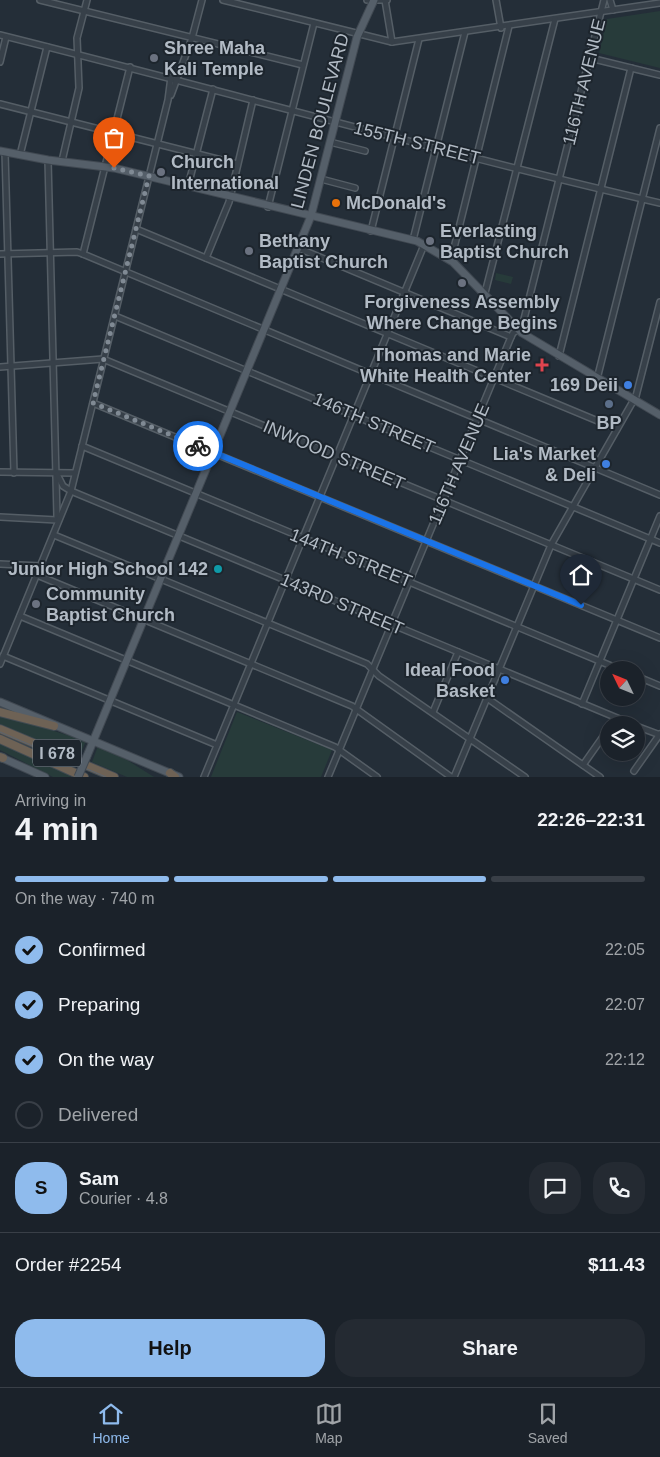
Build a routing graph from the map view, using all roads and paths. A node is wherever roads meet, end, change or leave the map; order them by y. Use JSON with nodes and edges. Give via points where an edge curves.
{"nodes":[{"id":1,"x":40,"y":0,"type":"edge"},
{"id":2,"x":87,"y":0,"type":"edge"},
{"id":3,"x":202,"y":0,"type":"edge"},
{"id":4,"x":223,"y":0,"type":"edge"},
{"id":5,"x":367,"y":0,"type":"edge"},
{"id":6,"x":374,"y":0,"type":"edge"},
{"id":7,"x":386,"y":0,"type":"edge"},
{"id":8,"x":496,"y":0,"type":"edge"},
{"id":9,"x":604,"y":0,"type":"edge"},
{"id":10,"x":610,"y":0,"type":"edge"},
{"id":11,"x":660,"y":3,"type":"edge"},
{"id":12,"x":613,"y":10,"type":"junction"},
{"id":13,"x":84,"y":11,"type":"junction"},
{"id":14,"x":601,"y":12,"type":"junction"},
{"id":15,"x":556,"y":19,"type":"junction"},
{"id":16,"x":314,"y":22,"type":"junction"},
{"id":17,"x":509,"y":26,"type":"junction"},
{"id":18,"x":500,"y":28,"type":"junction"},
{"id":19,"x":465,"y":32,"type":"junction"},
{"id":20,"x":358,"y":33,"type":"junction"},
{"id":21,"x":0,"y":35,"type":"edge"},
{"id":22,"x":6,"y":37,"type":"junction"},
{"id":23,"x":192,"y":38,"type":"junction"},
{"id":24,"x":419,"y":39,"type":"junction"},
{"id":25,"x":392,"y":42,"type":"junction"},
{"id":26,"x":47,"y":47,"type":"junction"},
{"id":27,"x":78,"y":54,"type":"junction"},
{"id":28,"x":590,"y":58,"type":"junction"},
{"id":29,"x":0,"y":62,"type":"edge"},
{"id":30,"x":303,"y":65,"type":"junction"},
{"id":31,"x":130,"y":67,"type":"junction"},
{"id":32,"x":631,"y":68,"type":"junction"},
{"id":33,"x":660,"y":75,"type":"edge"},
{"id":34,"x":171,"y":77,"type":"junction"},
{"id":35,"x":178,"y":79,"type":"junction"},
{"id":36,"x":213,"y":88,"type":"junction"},
{"id":37,"x":168,"y":100,"type":"junction"},
{"id":38,"x":254,"y":100,"type":"junction"},
{"id":39,"x":0,"y":104,"type":"edge"},
{"id":40,"x":31,"y":112,"type":"junction"},
{"id":41,"x":292,"y":112,"type":"junction"},
{"id":42,"x":71,"y":122,"type":"junction"},
{"id":43,"x":335,"y":123,"type":"junction"},
{"id":44,"x":660,"y":128,"type":"edge"},
{"id":45,"x":114,"y":133,"type":"junction"},
{"id":46,"x":394,"y":138,"type":"junction"},
{"id":47,"x":330,"y":142,"type":"junction"},
{"id":48,"x":158,"y":144,"type":"junction"},
{"id":49,"x":436,"y":148,"type":"junction"},
{"id":50,"x":2,"y":151,"type":"edge"},
{"id":51,"x":365,"y":151,"type":"dead end"},
{"id":52,"x":196,"y":153,"type":"junction"},
{"id":53,"x":20,"y":155,"type":"junction"},
{"id":54,"x":477,"y":158,"type":"junction"},
{"id":55,"x":48,"y":160,"type":"junction"},
{"id":56,"x":62,"y":161,"type":"junction"},
{"id":57,"x":237,"y":164,"type":"junction"},
{"id":58,"x":105,"y":166,"type":"junction"},
{"id":59,"x":518,"y":169,"type":"junction"},
{"id":60,"x":149,"y":176,"type":"junction"},
{"id":61,"x":321,"y":179,"type":"junction"},
{"id":62,"x":560,"y":179,"type":"junction"},
{"id":63,"x":188,"y":186,"type":"junction"},
{"id":64,"x":355,"y":188,"type":"dead end"},
{"id":65,"x":601,"y":189,"type":"junction"},
{"id":66,"x":230,"y":197,"type":"junction"},
{"id":67,"x":642,"y":199,"type":"junction"},
{"id":68,"x":660,"y":204,"type":"edge"},
{"id":69,"x":268,"y":207,"type":"junction"},
{"id":70,"x":311,"y":216,"type":"junction"},
{"id":71,"x":136,"y":229,"type":"junction"},
{"id":72,"x":371,"y":230,"type":"junction"},
{"id":73,"x":413,"y":240,"type":"junction"},
{"id":74,"x":424,"y":245,"type":"junction"},
{"id":75,"x":298,"y":248,"type":"junction"},
{"id":76,"x":0,"y":254,"type":"edge"},
{"id":77,"x":7,"y":254,"type":"junction"},
{"id":78,"x":52,"y":254,"type":"junction"},
{"id":79,"x":83,"y":254,"type":"junction"},
{"id":80,"x":206,"y":258,"type":"junction"},
{"id":81,"x":451,"y":260,"type":"junction"},
{"id":82,"x":126,"y":273,"type":"junction"},
{"id":83,"x":281,"y":289,"type":"junction"},
{"id":84,"x":405,"y":293,"type":"junction"},
{"id":85,"x":486,"y":293,"type":"junction"},
{"id":86,"x":660,"y":302,"type":"edge"},
{"id":87,"x":115,"y":316,"type":"junction"},
{"id":88,"x":264,"y":330,"type":"junction"},
{"id":89,"x":518,"y":330,"type":"junction"},
{"id":90,"x":388,"y":334,"type":"junction"},
{"id":91,"x":512,"y":337,"type":"junction"},
{"id":92,"x":559,"y":356,"type":"junction"},
{"id":93,"x":103,"y":358,"type":"junction"},
{"id":94,"x":55,"y":362,"type":"junction"},
{"id":95,"x":11,"y":366,"type":"junction"},
{"id":96,"x":0,"y":367,"type":"edge"},
{"id":97,"x":247,"y":371,"type":"junction"},
{"id":98,"x":371,"y":374,"type":"junction"},
{"id":99,"x":495,"y":378,"type":"junction"},
{"id":100,"x":597,"y":379,"type":"junction"},
{"id":101,"x":634,"y":400,"type":"junction"},
{"id":102,"x":93,"y":403,"type":"junction"},
{"id":103,"x":230,"y":412,"type":"junction"},
{"id":104,"x":354,"y":415,"type":"junction"},
{"id":105,"x":660,"y":415,"type":"edge"},
{"id":106,"x":478,"y":419,"type":"junction"},
{"id":107,"x":617,"y":429,"type":"junction"},
{"id":108,"x":82,"y":446,"type":"junction"},
{"id":109,"x":213,"y":453,"type":"junction"},
{"id":110,"x":337,"y":456,"type":"junction"},
{"id":111,"x":461,"y":460,"type":"junction"},
{"id":112,"x":595,"y":468,"type":"junction"},
{"id":113,"x":0,"y":472,"type":"edge"},
{"id":114,"x":14,"y":473,"type":"junction"},
{"id":115,"x":75,"y":473,"type":"junction"},
{"id":116,"x":57,"y":474,"type":"junction"},
{"id":117,"x":71,"y":491,"type":"junction"},
{"id":118,"x":196,"y":494,"type":"junction"},
{"id":119,"x":660,"y":495,"type":"edge"},
{"id":120,"x":320,"y":497,"type":"junction"},
{"id":121,"x":444,"y":501,"type":"junction"},
{"id":122,"x":573,"y":506,"type":"junction"},
{"id":123,"x":660,"y":516,"type":"edge"},
{"id":124,"x":0,"y":517,"type":"edge"},
{"id":125,"x":57,"y":520,"type":"junction"},
{"id":126,"x":54,"y":534,"type":"junction"},
{"id":127,"x":179,"y":536,"type":"junction"},
{"id":128,"x":303,"y":538,"type":"junction"},
{"id":129,"x":651,"y":539,"type":"junction"},
{"id":130,"x":427,"y":541,"type":"junction"},
{"id":131,"x":660,"y":543,"type":"edge"},
{"id":132,"x":551,"y":545,"type":"junction"},
{"id":133,"x":0,"y":564,"type":"edge"},
{"id":134,"x":41,"y":566,"type":"junction"},
{"id":135,"x":37,"y":574,"type":"junction"},
{"id":136,"x":161,"y":578,"type":"junction"},
{"id":137,"x":286,"y":580,"type":"junction"},
{"id":138,"x":634,"y":580,"type":"junction"},
{"id":139,"x":410,"y":582,"type":"junction"},
{"id":140,"x":534,"y":586,"type":"junction"},
{"id":141,"x":660,"y":590,"type":"edge"},
{"id":142,"x":20,"y":616,"type":"junction"},
{"id":143,"x":144,"y":619,"type":"junction"},
{"id":144,"x":617,"y":620,"type":"junction"},
{"id":145,"x":268,"y":623,"type":"junction"},
{"id":146,"x":392,"y":625,"type":"junction"},
{"id":147,"x":516,"y":627,"type":"junction"},
{"id":148,"x":660,"y":638,"type":"edge"},
{"id":149,"x":458,"y":652,"type":"junction"},
{"id":150,"x":127,"y":660,"type":"junction"},
{"id":151,"x":1,"y":661,"type":"edge"},
{"id":152,"x":600,"y":661,"type":"junction"},
{"id":153,"x":251,"y":664,"type":"junction"},
{"id":154,"x":374,"y":670,"type":"junction"},
{"id":155,"x":499,"y":670,"type":"junction"},
{"id":156,"x":645,"y":680,"type":"edge"},
{"id":157,"x":660,"y":686,"type":"edge"},
{"id":158,"x":487,"y":698,"type":"junction"},
{"id":159,"x":110,"y":701,"type":"junction"},
{"id":160,"x":0,"y":702,"type":"edge"},
{"id":161,"x":234,"y":704,"type":"junction"},
{"id":162,"x":582,"y":704,"type":"junction"},
{"id":163,"x":356,"y":710,"type":"junction"},
{"id":164,"x":0,"y":712,"type":"edge"},
{"id":165,"x":433,"y":712,"type":"junction"},
{"id":166,"x":611,"y":716,"type":"edge"},
{"id":167,"x":54,"y":726,"type":"junction"},
{"id":168,"x":0,"y":729,"type":"edge"},
{"id":169,"x":645,"y":730,"type":"edge"},
{"id":170,"x":660,"y":735,"type":"edge"},
{"id":171,"x":470,"y":738,"type":"junction"},
{"id":172,"x":0,"y":739,"type":"edge"},
{"id":173,"x":600,"y":740,"type":"edge"},
{"id":174,"x":94,"y":741,"type":"junction"},
{"id":175,"x":217,"y":745,"type":"junction"},
{"id":176,"x":339,"y":750,"type":"junction"},
{"id":177,"x":1,"y":757,"type":"edge"},
{"id":178,"x":583,"y":765,"type":"junction"},
{"id":179,"x":634,"y":771,"type":"dead end"},
{"id":180,"x":172,"y":775,"type":"edge"},
{"id":181,"x":46,"y":777,"type":"edge"},
{"id":182,"x":78,"y":777,"type":"edge"},
{"id":183,"x":84,"y":777,"type":"edge"},
{"id":184,"x":114,"y":777,"type":"edge"},
{"id":185,"x":179,"y":777,"type":"edge"},
{"id":186,"x":204,"y":777,"type":"edge"},
{"id":187,"x":328,"y":777,"type":"edge"},
{"id":188,"x":377,"y":777,"type":"edge"},
{"id":189,"x":453,"y":777,"type":"edge"},
{"id":190,"x":526,"y":777,"type":"edge"},
{"id":191,"x":600,"y":777,"type":"edge"}],
"edges":[{"from":1,"to":13,"type":"street"},
{"from":2,"to":13,"type":"street"},
{"from":3,"to":23,"type":"street"},
{"from":4,"to":16,"type":"street"},
{"from":5,"to":6,"type":"street"},
{"from":6,"to":7,"type":"street"},
{"from":6,"to":20,"type":"main road","name":"LINDEN BOULEVARD"},
{"from":7,"to":25,"type":"street"},
{"from":8,"to":18,"type":"street"},
{"from":9,"to":14,"type":"street","name":"116TH AVENUE"},
{"from":10,"to":12,"type":"street","name":"116TH AVENUE"},
{"from":11,"to":12,"type":"street"},
{"from":12,"to":14,"type":"street"},
{"from":13,"to":23,"type":"street"},
{"from":13,"to":27,"type":"street","via":[[77,38]]},
{"from":14,"to":15,"type":"street"},
{"from":14,"to":28,"type":"street","name":"116TH AVENUE"},
{"from":15,"to":17,"type":"street"},
{"from":15,"to":59,"type":"street"},
{"from":16,"to":20,"type":"street"},
{"from":16,"to":30,"type":"street"},
{"from":17,"to":18,"type":"street"},
{"from":17,"to":54,"type":"street"},
{"from":18,"to":19,"type":"street"},
{"from":19,"to":24,"type":"street"},
{"from":19,"to":49,"type":"street"},
{"from":20,"to":25,"type":"street"},
{"from":20,"to":43,"type":"main road","name":"LINDEN BOULEVARD"},
{"from":21,"to":22,"type":"street","name":"155TH STREET"},
{"from":22,"to":26,"type":"street","name":"155TH STREET"},
{"from":22,"to":29,"type":"street"},
{"from":23,"to":30,"type":"street"},
{"from":23,"to":35,"type":"street"},
{"from":24,"to":25,"type":"street"},
{"from":24,"to":46,"type":"street"},
{"from":26,"to":27,"type":"street","name":"155TH STREET"},
{"from":26,"to":40,"type":"street"},
{"from":27,"to":31,"type":"street","name":"155TH STREET"},
{"from":27,"to":42,"type":"street","via":[[80,78]]},
{"from":28,"to":32,"type":"street"},
{"from":28,"to":62,"type":"street","name":"116TH AVENUE"},
{"from":30,"to":41,"type":"street"},
{"from":31,"to":34,"type":"street","name":"155TH STREET"},
{"from":31,"to":45,"type":"street"},
{"from":32,"to":33,"type":"street"},
{"from":32,"to":65,"type":"street"},
{"from":34,"to":35,"type":"street","name":"155TH STREET"},
{"from":34,"to":37,"type":"street"},
{"from":35,"to":36,"type":"street","name":"155TH STREET"},
{"from":35,"to":37,"type":"street"},
{"from":36,"to":38,"type":"street","name":"155TH STREET"},
{"from":36,"to":52,"type":"street"},
{"from":37,"to":48,"type":"street"},
{"from":38,"to":41,"type":"street","name":"155TH STREET"},
{"from":38,"to":57,"type":"street"},
{"from":39,"to":40,"type":"street"},
{"from":40,"to":42,"type":"street"},
{"from":40,"to":53,"type":"street"},
{"from":41,"to":43,"type":"street","name":"155TH STREET"},
{"from":41,"to":69,"type":"street"},
{"from":42,"to":45,"type":"street"},
{"from":42,"to":56,"type":"street"},
{"from":43,"to":46,"type":"street","name":"155TH STREET"},
{"from":43,"to":47,"type":"main road","name":"LINDEN BOULEVARD"},
{"from":44,"to":67,"type":"street"},
{"from":45,"to":48,"type":"street"},
{"from":45,"to":58,"type":"street"},
{"from":46,"to":49,"type":"street","name":"155TH STREET"},
{"from":46,"to":72,"type":"street"},
{"from":47,"to":51,"type":"street"},
{"from":47,"to":61,"type":"main road","name":"LINDEN BOULEVARD"},
{"from":48,"to":52,"type":"street"},
{"from":48,"to":60,"type":"street"},
{"from":49,"to":54,"type":"street","name":"155TH STREET"},
{"from":49,"to":73,"type":"street"},
{"from":50,"to":53,"type":"main road"},
{"from":50,"to":77,"type":"street"},
{"from":52,"to":57,"type":"street"},
{"from":52,"to":63,"type":"street"},
{"from":53,"to":55,"type":"main road"},
{"from":54,"to":59,"type":"street","name":"155TH STREET"},
{"from":54,"to":81,"type":"street"},
{"from":55,"to":56,"type":"main road"},
{"from":55,"to":78,"type":"street"},
{"from":56,"to":58,"type":"main road"},
{"from":57,"to":66,"type":"street"},
{"from":58,"to":60,"type":"main road"},
{"from":58,"to":79,"type":"street"},
{"from":59,"to":62,"type":"street","name":"155TH STREET"},
{"from":59,"to":85,"type":"street"},
{"from":60,"to":63,"type":"main road"},
{"from":60,"to":71,"type":"street"},
{"from":61,"to":64,"type":"street"},
{"from":61,"to":70,"type":"main road","name":"LINDEN BOULEVARD"},
{"from":62,"to":65,"type":"street","name":"155TH STREET"},
{"from":62,"to":89,"type":"street","name":"116TH AVENUE","via":[[522,327]]},
{"from":63,"to":66,"type":"main road"},
{"from":65,"to":67,"type":"street","name":"155TH STREET"},
{"from":65,"to":92,"type":"street"},
{"from":66,"to":69,"type":"main road"},
{"from":66,"to":80,"type":"street"},
{"from":67,"to":68,"type":"street","name":"155TH STREET"},
{"from":67,"to":100,"type":"street"},
{"from":69,"to":70,"type":"main road"},
{"from":70,"to":72,"type":"main road"},
{"from":70,"to":75,"type":"main road","name":"LINDEN BOULEVARD"},
{"from":71,"to":80,"type":"street"},
{"from":71,"to":82,"type":"street"},
{"from":72,"to":73,"type":"main road"},
{"from":73,"to":74,"type":"main road"},
{"from":74,"to":81,"type":"main road"},
{"from":74,"to":84,"type":"street"},
{"from":75,"to":83,"type":"main road","name":"LINDEN BOULEVARD"},
{"from":75,"to":84,"type":"street"},
{"from":76,"to":77,"type":"street"},
{"from":77,"to":78,"type":"street"},
{"from":77,"to":95,"type":"street"},
{"from":78,"to":79,"type":"street"},
{"from":78,"to":94,"type":"street"},
{"from":79,"to":82,"type":"street"},
{"from":80,"to":83,"type":"street"},
{"from":81,"to":85,"type":"main road"},
{"from":82,"to":87,"type":"street"},
{"from":82,"to":88,"type":"street"},
{"from":83,"to":88,"type":"main road","name":"LINDEN BOULEVARD"},
{"from":83,"to":90,"type":"street"},
{"from":84,"to":90,"type":"street"},
{"from":84,"to":91,"type":"street"},
{"from":85,"to":89,"type":"main road"},
{"from":86,"to":101,"type":"street"},
{"from":87,"to":93,"type":"street"},
{"from":87,"to":97,"type":"street","name":"146TH STREET"},
{"from":88,"to":97,"type":"main road","name":"LINDEN BOULEVARD"},
{"from":88,"to":98,"type":"street"},
{"from":89,"to":91,"type":"street","name":"116TH AVENUE"},
{"from":89,"to":92,"type":"main road"},
{"from":90,"to":98,"type":"street"},
{"from":90,"to":99,"type":"street"},
{"from":91,"to":99,"type":"street","name":"116TH AVENUE"},
{"from":92,"to":100,"type":"main road"},
{"from":93,"to":94,"type":"street","name":"INWOOD STREET"},
{"from":93,"to":102,"type":"street"},
{"from":93,"to":103,"type":"street","name":"INWOOD STREET"},
{"from":94,"to":95,"type":"street","name":"INWOOD STREET"},
{"from":94,"to":116,"type":"street"},
{"from":95,"to":96,"type":"street","name":"INWOOD STREET"},
{"from":95,"to":114,"type":"street"},
{"from":97,"to":103,"type":"main road","name":"LINDEN BOULEVARD"},
{"from":97,"to":104,"type":"street","name":"146TH STREET"},
{"from":98,"to":104,"type":"street"},
{"from":98,"to":106,"type":"street"},
{"from":99,"to":106,"type":"street","name":"116TH AVENUE"},
{"from":99,"to":107,"type":"street"},
{"from":100,"to":101,"type":"main road"},
{"from":101,"to":105,"type":"main road"},
{"from":101,"to":107,"type":"street"},
{"from":102,"to":108,"type":"street"},
{"from":102,"to":109,"type":"street"},
{"from":103,"to":109,"type":"main road","name":"LINDEN BOULEVARD"},
{"from":103,"to":110,"type":"street","name":"INWOOD STREET"},
{"from":104,"to":110,"type":"street"},
{"from":104,"to":111,"type":"street","name":"146TH STREET"},
{"from":106,"to":111,"type":"street","name":"116TH AVENUE"},
{"from":106,"to":112,"type":"street"},
{"from":107,"to":112,"type":"street"},
{"from":108,"to":115,"type":"street"},
{"from":108,"to":118,"type":"street","name":"144TH STREET"},
{"from":109,"to":118,"type":"main road","name":"LINDEN BOULEVARD"},
{"from":109,"to":120,"type":"street"},
{"from":110,"to":120,"type":"street"},
{"from":110,"to":121,"type":"street","name":"INWOOD STREET"},
{"from":111,"to":121,"type":"street","name":"116TH AVENUE"},
{"from":111,"to":122,"type":"street","name":"146TH STREET"},
{"from":112,"to":119,"type":"street"},
{"from":112,"to":122,"type":"street"},
{"from":113,"to":114,"type":"street"},
{"from":114,"to":116,"type":"street"},
{"from":115,"to":116,"type":"street"},
{"from":115,"to":117,"type":"street"},
{"from":116,"to":117,"type":"street","name":"143RD STREET","via":[[63,486]]},
{"from":116,"to":125,"type":"street"},
{"from":117,"to":125,"type":"street"},
{"from":117,"to":127,"type":"street","name":"143RD STREET"},
{"from":118,"to":127,"type":"main road","name":"LINDEN BOULEVARD"},
{"from":118,"to":128,"type":"street","name":"144TH STREET"},
{"from":120,"to":128,"type":"street"},
{"from":120,"to":130,"type":"street"},
{"from":121,"to":130,"type":"street","name":"116TH AVENUE"},
{"from":121,"to":132,"type":"street","name":"INWOOD STREET"},
{"from":122,"to":129,"type":"street","name":"146TH STREET"},
{"from":122,"to":132,"type":"street"},
{"from":123,"to":129,"type":"street"},
{"from":124,"to":125,"type":"street"},
{"from":125,"to":126,"type":"street"},
{"from":126,"to":134,"type":"street"},
{"from":126,"to":136,"type":"street"},
{"from":127,"to":136,"type":"main road","name":"LINDEN BOULEVARD"},
{"from":127,"to":137,"type":"street","name":"143RD STREET"},
{"from":128,"to":137,"type":"street"},
{"from":128,"to":139,"type":"street","name":"144TH STREET"},
{"from":129,"to":131,"type":"street","name":"146TH STREET"},
{"from":129,"to":138,"type":"street"},
{"from":130,"to":139,"type":"street","name":"116TH AVENUE"},
{"from":130,"to":140,"type":"street"},
{"from":132,"to":138,"type":"street","name":"INWOOD STREET"},
{"from":132,"to":140,"type":"street"},
{"from":133,"to":134,"type":"street"},
{"from":134,"to":135,"type":"street"},
{"from":135,"to":142,"type":"street"},
{"from":135,"to":143,"type":"street"},
{"from":136,"to":143,"type":"main road","name":"LINDEN BOULEVARD"},
{"from":136,"to":145,"type":"street"},
{"from":137,"to":145,"type":"street"},
{"from":137,"to":146,"type":"street","name":"143RD STREET"},
{"from":138,"to":141,"type":"street","name":"INWOOD STREET"},
{"from":138,"to":144,"type":"street"},
{"from":139,"to":146,"type":"street","name":"116TH AVENUE"},
{"from":139,"to":147,"type":"street","name":"144TH STREET"},
{"from":140,"to":144,"type":"street"},
{"from":140,"to":147,"type":"street"},
{"from":142,"to":150,"type":"street"},
{"from":142,"to":151,"type":"street"},
{"from":143,"to":150,"type":"main road","name":"LINDEN BOULEVARD"},
{"from":143,"to":153,"type":"street"},
{"from":144,"to":148,"type":"street"},
{"from":144,"to":152,"type":"street"},
{"from":145,"to":153,"type":"street"},
{"from":145,"to":154,"type":"street","via":[[368,664]]},
{"from":146,"to":149,"type":"street","name":"143RD STREET"},
{"from":146,"to":154,"type":"street","name":"116TH AVENUE"},
{"from":147,"to":152,"type":"street","name":"144TH STREET"},
{"from":147,"to":155,"type":"street"},
{"from":149,"to":155,"type":"street","name":"143RD STREET"},
{"from":149,"to":165,"type":"street"},
{"from":150,"to":159,"type":"main road","name":"LINDEN BOULEVARD"},
{"from":150,"to":161,"type":"street"},
{"from":151,"to":159,"type":"street"},
{"from":152,"to":162,"type":"street"},
{"from":153,"to":161,"type":"street"},
{"from":153,"to":163,"type":"street"},
{"from":154,"to":163,"type":"street","name":"116TH AVENUE"},
{"from":154,"to":165,"type":"street"},
{"from":155,"to":158,"type":"street"},
{"from":155,"to":162,"type":"street","name":"143RD STREET"},
{"from":156,"to":157,"type":"street"},
{"from":158,"to":171,"type":"street"},
{"from":158,"to":178,"type":"street"},
{"from":159,"to":174,"type":"main road","name":"LINDEN BOULEVARD"},
{"from":159,"to":175,"type":"street"},
{"from":160,"to":167,"type":"main road"},
{"from":161,"to":175,"type":"street"},
{"from":161,"to":176,"type":"street"},
{"from":162,"to":166,"type":"street","name":"143RD STREET"},
{"from":163,"to":176,"type":"street","name":"116TH AVENUE"},
{"from":163,"to":189,"type":"street"},
{"from":164,"to":167,"type":"highway"},
{"from":165,"to":171,"type":"street"},
{"from":167,"to":174,"type":"main road"},
{"from":168,"to":184,"type":"highway","number":"I 678"},
{"from":169,"to":170,"type":"street","name":"143RD STREET"},
{"from":170,"to":179,"type":"street"},
{"from":171,"to":189,"type":"street"},
{"from":171,"to":190,"type":"street"},
{"from":172,"to":183,"type":"highway","number":"I 678"},
{"from":173,"to":178,"type":"street"},
{"from":174,"to":180,"type":"main road"},
{"from":174,"to":182,"type":"main road","name":"LINDEN BOULEVARD","bridge":true},
{"from":175,"to":186,"type":"street"},
{"from":176,"to":187,"type":"street","name":"116TH AVENUE"},
{"from":176,"to":188,"type":"street"},
{"from":177,"to":181,"type":"main road"},
{"from":178,"to":191,"type":"street"},
{"from":180,"to":185,"type":"main road"}]}
